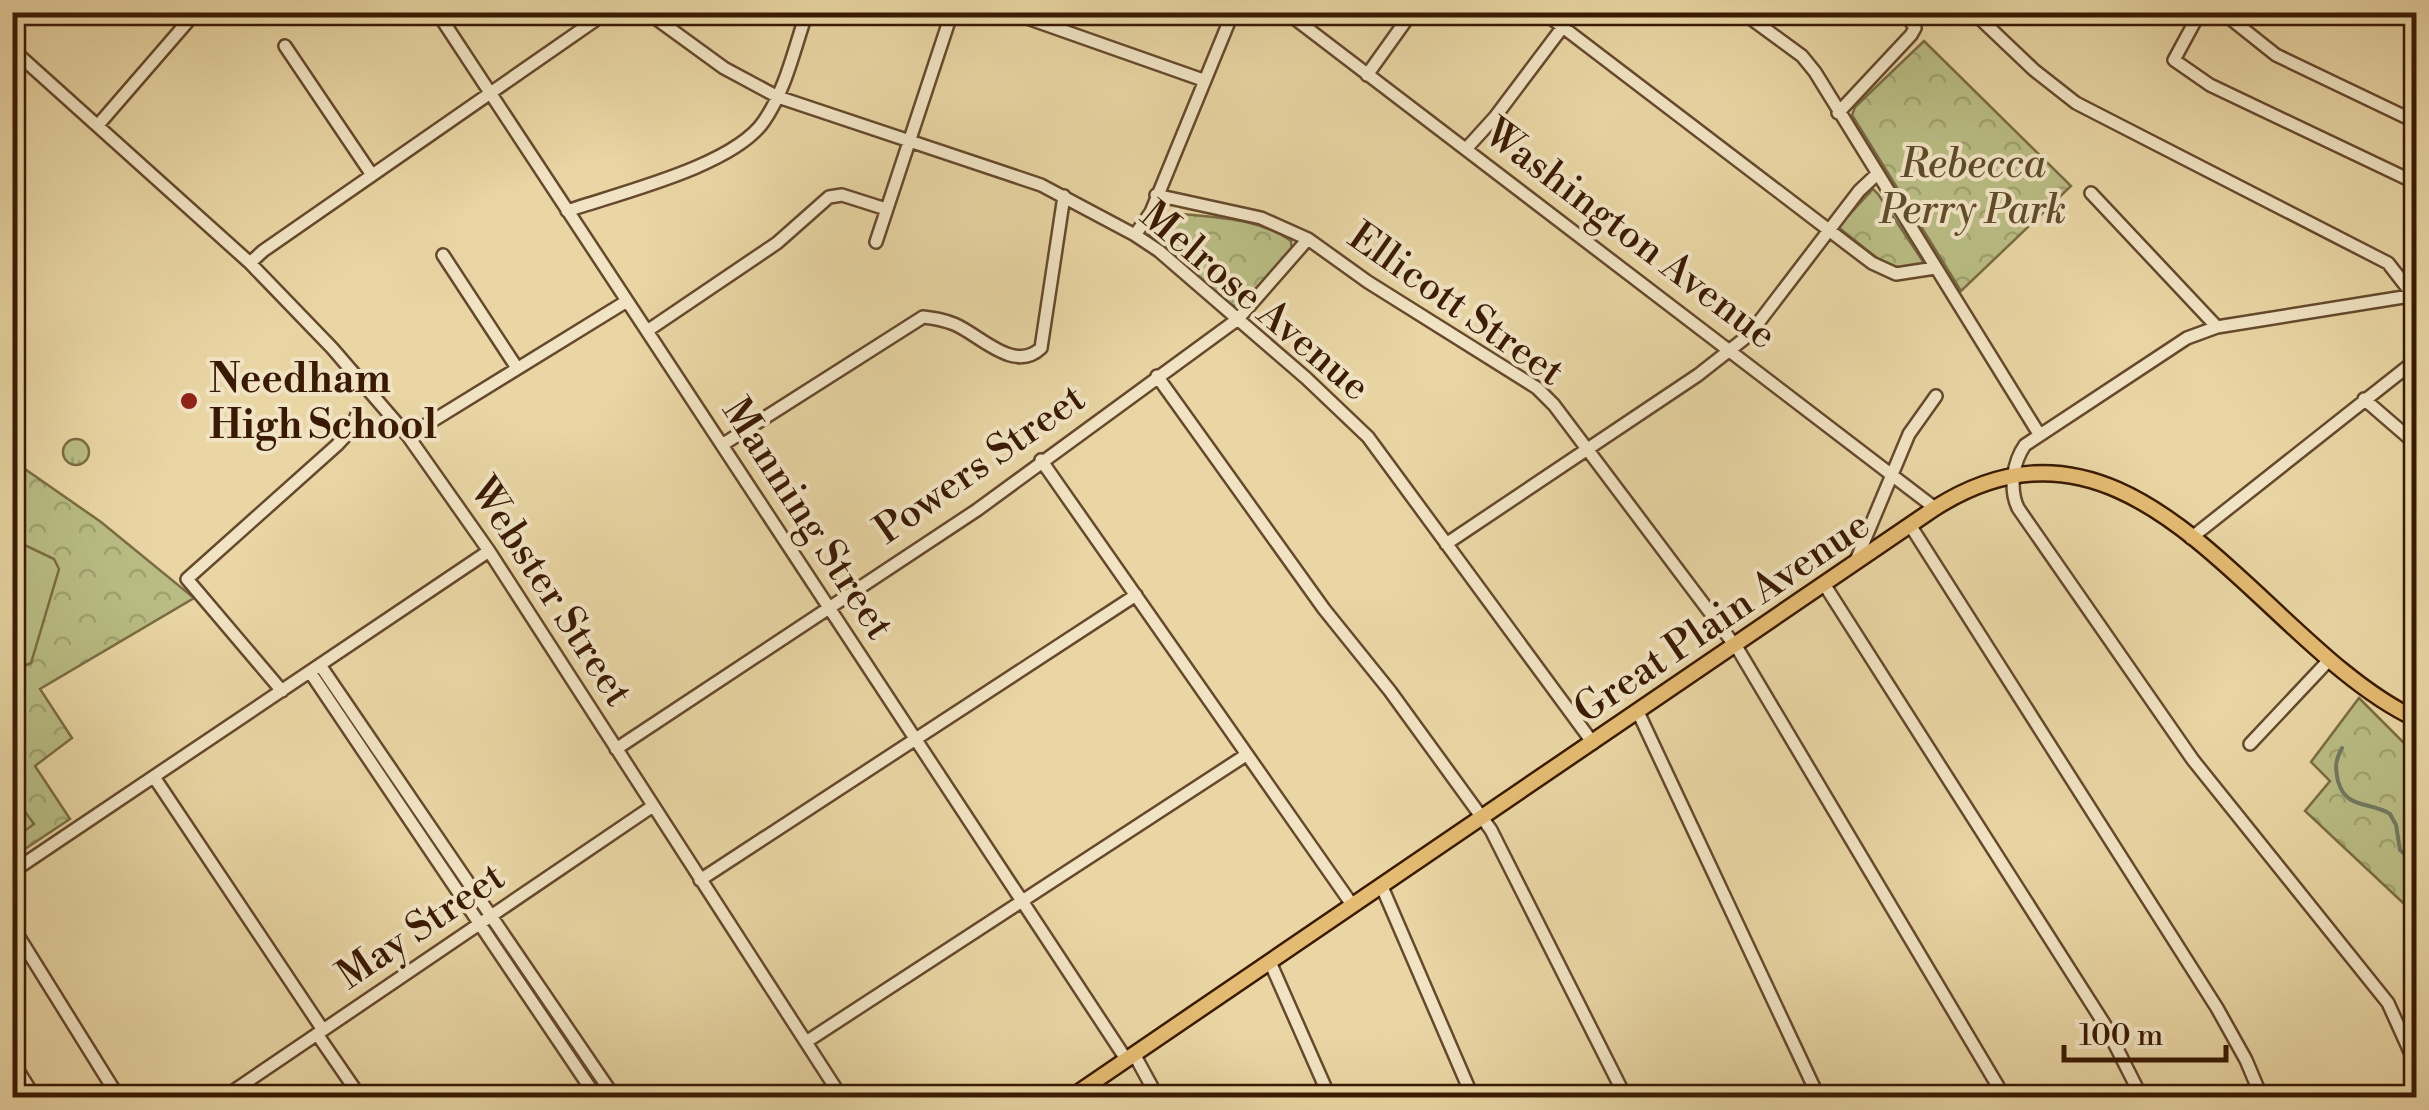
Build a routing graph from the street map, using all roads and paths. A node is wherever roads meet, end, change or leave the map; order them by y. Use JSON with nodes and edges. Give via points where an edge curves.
{"nodes":[{"id":1,"x":196,"y":12,"type":"edge"},
{"id":2,"x":437,"y":12,"type":"edge"},
{"id":3,"x":606,"y":12,"type":"edge"},
{"id":4,"x":648,"y":12,"type":"edge"},
{"id":5,"x":808,"y":12,"type":"edge"},
{"id":6,"x":952,"y":12,"type":"edge"},
{"id":7,"x":1010,"y":12,"type":"edge"},
{"id":8,"x":1233,"y":12,"type":"edge"},
{"id":9,"x":1286,"y":12,"type":"edge"},
{"id":10,"x":1412,"y":12,"type":"edge"},
{"id":11,"x":1543,"y":12,"type":"edge"},
{"id":12,"x":1574,"y":12,"type":"edge"},
{"id":13,"x":1742,"y":12,"type":"edge"},
{"id":14,"x":1974,"y":12,"type":"edge"},
{"id":15,"x":2200,"y":12,"type":"edge"},
{"id":16,"x":2222,"y":12,"type":"edge"},
{"id":17,"x":1909,"y":18,"type":"edge"},
{"id":18,"x":1562,"y":28,"type":"junction"},
{"id":19,"x":285,"y":46,"type":"dead end"},
{"id":20,"x":12,"y":49,"type":"edge"},
{"id":21,"x":1367,"y":76,"type":"junction"},
{"id":22,"x":1203,"y":80,"type":"junction"},
{"id":23,"x":491,"y":94,"type":"junction"},
{"id":24,"x":778,"y":97,"type":"junction"},
{"id":25,"x":1838,"y":112,"type":"junction"},
{"id":26,"x":2416,"y":122,"type":"edge"},
{"id":27,"x":98,"y":124,"type":"junction"},
{"id":28,"x":908,"y":140,"type":"junction"},
{"id":29,"x":1466,"y":149,"type":"junction"},
{"id":30,"x":1877,"y":174,"type":"junction"},
{"id":31,"x":372,"y":175,"type":"junction"},
{"id":32,"x":2416,"y":183,"type":"edge"},
{"id":33,"x":2091,"y":193,"type":"dead end"},
{"id":34,"x":1156,"y":195,"type":"junction"},
{"id":35,"x":1064,"y":196,"type":"junction"},
{"id":36,"x":886,"y":209,"type":"junction"},
{"id":37,"x":567,"y":210,"type":"junction"},
{"id":38,"x":1829,"y":229,"type":"junction"},
{"id":39,"x":1135,"y":234,"type":"junction"},
{"id":40,"x":1308,"y":239,"type":"junction"},
{"id":41,"x":876,"y":242,"type":"dead end"},
{"id":42,"x":443,"y":254,"type":"dead end"},
{"id":43,"x":250,"y":263,"type":"junction"},
{"id":44,"x":1935,"y":268,"type":"junction"},
{"id":45,"x":2416,"y":296,"type":"edge"},
{"id":46,"x":627,"y":301,"type":"junction"},
{"id":47,"x":1238,"y":319,"type":"junction"},
{"id":48,"x":2216,"y":327,"type":"junction"},
{"id":49,"x":647,"y":332,"type":"junction"},
{"id":50,"x":1730,"y":349,"type":"junction"},
{"id":51,"x":2416,"y":360,"type":"edge"},
{"id":52,"x":517,"y":368,"type":"junction"},
{"id":53,"x":1157,"y":376,"type":"junction"},
{"id":54,"x":1936,"y":396,"type":"dead end"},
{"id":55,"x":2364,"y":399,"type":"junction"},
{"id":56,"x":357,"y":414,"type":"dead end"},
{"id":57,"x":2039,"y":434,"type":"junction"},
{"id":58,"x":408,"y":436,"type":"junction"},
{"id":59,"x":2416,"y":444,"type":"edge"},
{"id":60,"x":722,"y":445,"type":"junction"},
{"id":61,"x":1588,"y":450,"type":"junction"},
{"id":62,"x":1042,"y":460,"type":"junction"},
{"id":63,"x":2014,"y":476,"type":"junction"},
{"id":64,"x":1892,"y":477,"type":"junction"},
{"id":65,"x":1936,"y":508,"type":"junction"},
{"id":66,"x":1910,"y":526,"type":"junction"},
{"id":67,"x":2191,"y":538,"type":"junction"},
{"id":68,"x":1446,"y":544,"type":"junction"},
{"id":69,"x":490,"y":551,"type":"junction"},
{"id":70,"x":1855,"y":564,"type":"junction"},
{"id":71,"x":1824,"y":584,"type":"junction"},
{"id":72,"x":1136,"y":595,"type":"junction"},
{"id":73,"x":828,"y":607,"type":"junction"},
{"id":74,"x":1735,"y":646,"type":"junction"},
{"id":75,"x":2330,"y":659,"type":"junction"},
{"id":76,"x":315,"y":668,"type":"junction"},
{"id":77,"x":282,"y":691,"type":"junction"},
{"id":78,"x":1638,"y":712,"type":"junction"},
{"id":79,"x":2416,"y":719,"type":"edge"},
{"id":80,"x":915,"y":739,"type":"junction"},
{"id":81,"x":1594,"y":742,"type":"junction"},
{"id":82,"x":2250,"y":744,"type":"dead end"},
{"id":83,"x":616,"y":749,"type":"junction"},
{"id":84,"x":1246,"y":754,"type":"junction"},
{"id":85,"x":154,"y":777,"type":"junction"},
{"id":86,"x":654,"y":806,"type":"junction"},
{"id":87,"x":1483,"y":818,"type":"junction"},
{"id":88,"x":12,"y":872,"type":"edge"},
{"id":89,"x":700,"y":880,"type":"junction"},
{"id":90,"x":1382,"y":887,"type":"junction"},
{"id":91,"x":1022,"y":901,"type":"junction"},
{"id":92,"x":1353,"y":906,"type":"junction"},
{"id":93,"x":485,"y":920,"type":"junction"},
{"id":94,"x":12,"y":926,"type":"edge"},
{"id":95,"x":1270,"y":962,"type":"junction"},
{"id":96,"x":320,"y":1032,"type":"junction"},
{"id":97,"x":806,"y":1042,"type":"junction"},
{"id":98,"x":1130,"y":1057,"type":"junction"},
{"id":99,"x":12,"y":1061,"type":"edge"},
{"id":100,"x":2416,"y":1065,"type":"edge"},
{"id":101,"x":35,"y":1098,"type":"edge"},
{"id":102,"x":118,"y":1098,"type":"edge"},
{"id":103,"x":223,"y":1098,"type":"edge"},
{"id":104,"x":361,"y":1098,"type":"edge"},
{"id":105,"x":597,"y":1098,"type":"edge"},
{"id":106,"x":615,"y":1098,"type":"edge"},
{"id":107,"x":842,"y":1098,"type":"edge"},
{"id":108,"x":1070,"y":1098,"type":"edge"},
{"id":109,"x":1158,"y":1098,"type":"edge"},
{"id":110,"x":1330,"y":1098,"type":"edge"},
{"id":111,"x":1473,"y":1098,"type":"edge"},
{"id":112,"x":1626,"y":1098,"type":"edge"},
{"id":113,"x":1819,"y":1098,"type":"edge"},
{"id":114,"x":2005,"y":1098,"type":"edge"},
{"id":115,"x":2142,"y":1098,"type":"edge"},
{"id":116,"x":2262,"y":1098,"type":"edge"}],
"edges":[{"from":1,"to":27,"type":"street"},
{"from":2,"to":23,"type":"street","name":"Manning Street"},
{"from":3,"to":23,"type":"street"},
{"from":4,"to":24,"type":"street","name":"Melrose Avenue","via":[[724,68]]},
{"from":5,"to":24,"type":"street"},
{"from":6,"to":28,"type":"street"},
{"from":7,"to":22,"type":"street"},
{"from":8,"to":22,"type":"street"},
{"from":9,"to":21,"type":"street","name":"Washington Avenue"},
{"from":10,"to":21,"type":"street"},
{"from":11,"to":18,"type":"street"},
{"from":12,"to":18,"type":"street"},
{"from":13,"to":25,"type":"street","via":[[1802,56]]},
{"from":14,"to":45,"type":"street","via":[[2076,103],[2348,240],[2388,263]]},
{"from":15,"to":32,"type":"street","via":[[2174,60],[2210,85]]},
{"from":16,"to":26,"type":"street","via":[[2276,55]]},
{"from":17,"to":25,"type":"street","via":[[1912,35]]},
{"from":18,"to":29,"type":"street"},
{"from":18,"to":38,"type":"street"},
{"from":19,"to":31,"type":"street"},
{"from":20,"to":27,"type":"street","name":"Webster Street"},
{"from":21,"to":29,"type":"street","name":"Washington Avenue"},
{"from":22,"to":34,"type":"street"},
{"from":23,"to":31,"type":"street"},
{"from":23,"to":37,"type":"street","name":"Manning Street"},
{"from":24,"to":28,"type":"street","name":"Melrose Avenue"},
{"from":24,"to":37,"type":"street","via":[[762,126],[717,158]]},
{"from":25,"to":30,"type":"street"},
{"from":27,"to":43,"type":"street","name":"Webster Street"},
{"from":28,"to":35,"type":"street","name":"Melrose Avenue"},
{"from":28,"to":36,"type":"street"},
{"from":29,"to":50,"type":"street","name":"Washington Avenue"},
{"from":30,"to":38,"type":"street"},
{"from":30,"to":44,"type":"street"},
{"from":31,"to":43,"type":"street"},
{"from":33,"to":48,"type":"street"},
{"from":34,"to":39,"type":"street"},
{"from":34,"to":40,"type":"street","name":"Ellicott Street","via":[[1261,218]]},
{"from":35,"to":39,"type":"street","name":"Melrose Avenue"},
{"from":35,"to":60,"type":"street","via":[[1041,348],[1034,354],[991,348],[957,325],[922,317]]},
{"from":36,"to":41,"type":"street"},
{"from":36,"to":49,"type":"street","via":[[830,197],[777,243]]},
{"from":37,"to":46,"type":"street","name":"Manning Street"},
{"from":38,"to":44,"type":"street","via":[[1885,271]]},
{"from":38,"to":50,"type":"street","via":[[1749,335]]},
{"from":39,"to":47,"type":"street","name":"Melrose Avenue"},
{"from":40,"to":47,"type":"street","name":"Powers Street"},
{"from":40,"to":61,"type":"street","name":"Ellicott Street","via":[[1537,388]]},
{"from":42,"to":52,"type":"street"},
{"from":43,"to":58,"type":"street","name":"Webster Street"},
{"from":44,"to":57,"type":"street"},
{"from":45,"to":48,"type":"street"},
{"from":46,"to":49,"type":"street","name":"Manning Street"},
{"from":46,"to":52,"type":"street"},
{"from":47,"to":53,"type":"street","name":"Powers Street"},
{"from":47,"to":68,"type":"street","name":"Melrose Avenue","via":[[1352,420]]},
{"from":48,"to":57,"type":"street","via":[[2187,338]]},
{"from":49,"to":60,"type":"street","name":"Manning Street"},
{"from":50,"to":61,"type":"street"},
{"from":50,"to":64,"type":"street","name":"Washington Avenue"},
{"from":51,"to":55,"type":"street"},
{"from":52,"to":58,"type":"street"},
{"from":53,"to":62,"type":"street","name":"Powers Street"},
{"from":53,"to":87,"type":"street"},
{"from":54,"to":64,"type":"street","via":[[1909,434]]},
{"from":55,"to":59,"type":"street"},
{"from":55,"to":67,"type":"street"},
{"from":56,"to":77,"type":"street","via":[[346,437],[187,579]]},
{"from":57,"to":63,"type":"street","via":[[2020,452]]},
{"from":58,"to":69,"type":"street","name":"Webster Street"},
{"from":60,"to":73,"type":"street","name":"Manning Street"},
{"from":61,"to":68,"type":"street"},
{"from":61,"to":74,"type":"street","name":"Ellicott Street"},
{"from":62,"to":72,"type":"street"},
{"from":62,"to":73,"type":"street","name":"Powers Street"},
{"from":63,"to":65,"type":"main road","name":"Great Plain Avenue"},
{"from":63,"to":67,"type":"main road","name":"Great Plain Avenue","via":[[2062,474],[2102,482],[2150,505]]},
{"from":63,"to":100,"type":"street","via":[[2018,508],[2193,760],[2388,1003]]},
{"from":64,"to":65,"type":"street","name":"Washington Avenue"},
{"from":64,"to":70,"type":"street"},
{"from":65,"to":66,"type":"main road","name":"Great Plain Avenue"},
{"from":66,"to":70,"type":"main road","name":"Great Plain Avenue"},
{"from":66,"to":116,"type":"street","via":[[2217,1008]]},
{"from":67,"to":75,"type":"main road","name":"Great Plain Avenue"},
{"from":68,"to":81,"type":"street","name":"Melrose Avenue"},
{"from":69,"to":76,"type":"street"},
{"from":69,"to":83,"type":"street","name":"Webster Street"},
{"from":70,"to":71,"type":"main road","name":"Great Plain Avenue"},
{"from":71,"to":74,"type":"main road","name":"Great Plain Avenue"},
{"from":71,"to":115,"type":"street","via":[[2105,1025]]},
{"from":72,"to":80,"type":"street"},
{"from":72,"to":84,"type":"street"},
{"from":73,"to":80,"type":"street","name":"Manning Street"},
{"from":73,"to":83,"type":"street","name":"Powers Street"},
{"from":74,"to":78,"type":"main road","name":"Great Plain Avenue"},
{"from":74,"to":114,"type":"street","name":"Ellicott Street"},
{"from":75,"to":79,"type":"main road","name":"Great Plain Avenue","via":[[2380,700]]},
{"from":75,"to":82,"type":"street"},
{"from":76,"to":77,"type":"street"},
{"from":76,"to":93,"type":"street"},
{"from":77,"to":85,"type":"street"},
{"from":78,"to":81,"type":"main road","name":"Great Plain Avenue"},
{"from":78,"to":113,"type":"street"},
{"from":80,"to":89,"type":"street"},
{"from":80,"to":91,"type":"street","name":"Manning Street"},
{"from":81,"to":87,"type":"main road","name":"Great Plain Avenue"},
{"from":83,"to":86,"type":"street","name":"Webster Street"},
{"from":84,"to":91,"type":"street"},
{"from":84,"to":92,"type":"street"},
{"from":85,"to":88,"type":"street"},
{"from":85,"to":96,"type":"street"},
{"from":86,"to":89,"type":"street","name":"Webster Street"},
{"from":86,"to":93,"type":"street","name":"May Street"},
{"from":87,"to":90,"type":"main road","name":"Great Plain Avenue"},
{"from":87,"to":112,"type":"street"},
{"from":89,"to":97,"type":"street","name":"Webster Street"},
{"from":90,"to":92,"type":"main road","name":"Great Plain Avenue"},
{"from":90,"to":111,"type":"street"},
{"from":91,"to":97,"type":"street"},
{"from":91,"to":98,"type":"street","name":"Manning Street"},
{"from":92,"to":95,"type":"main road","name":"Great Plain Avenue"},
{"from":93,"to":96,"type":"street","name":"May Street"},
{"from":93,"to":105,"type":"street"},
{"from":93,"to":106,"type":"street"},
{"from":94,"to":102,"type":"street"},
{"from":95,"to":98,"type":"main road","name":"Great Plain Avenue"},
{"from":95,"to":110,"type":"street"},
{"from":96,"to":103,"type":"street","name":"May Street"},
{"from":96,"to":104,"type":"street"},
{"from":97,"to":107,"type":"street","name":"Webster Street"},
{"from":98,"to":108,"type":"main road","name":"Great Plain Avenue"},
{"from":98,"to":109,"type":"street","name":"Manning Street"},
{"from":99,"to":101,"type":"street"}]}
